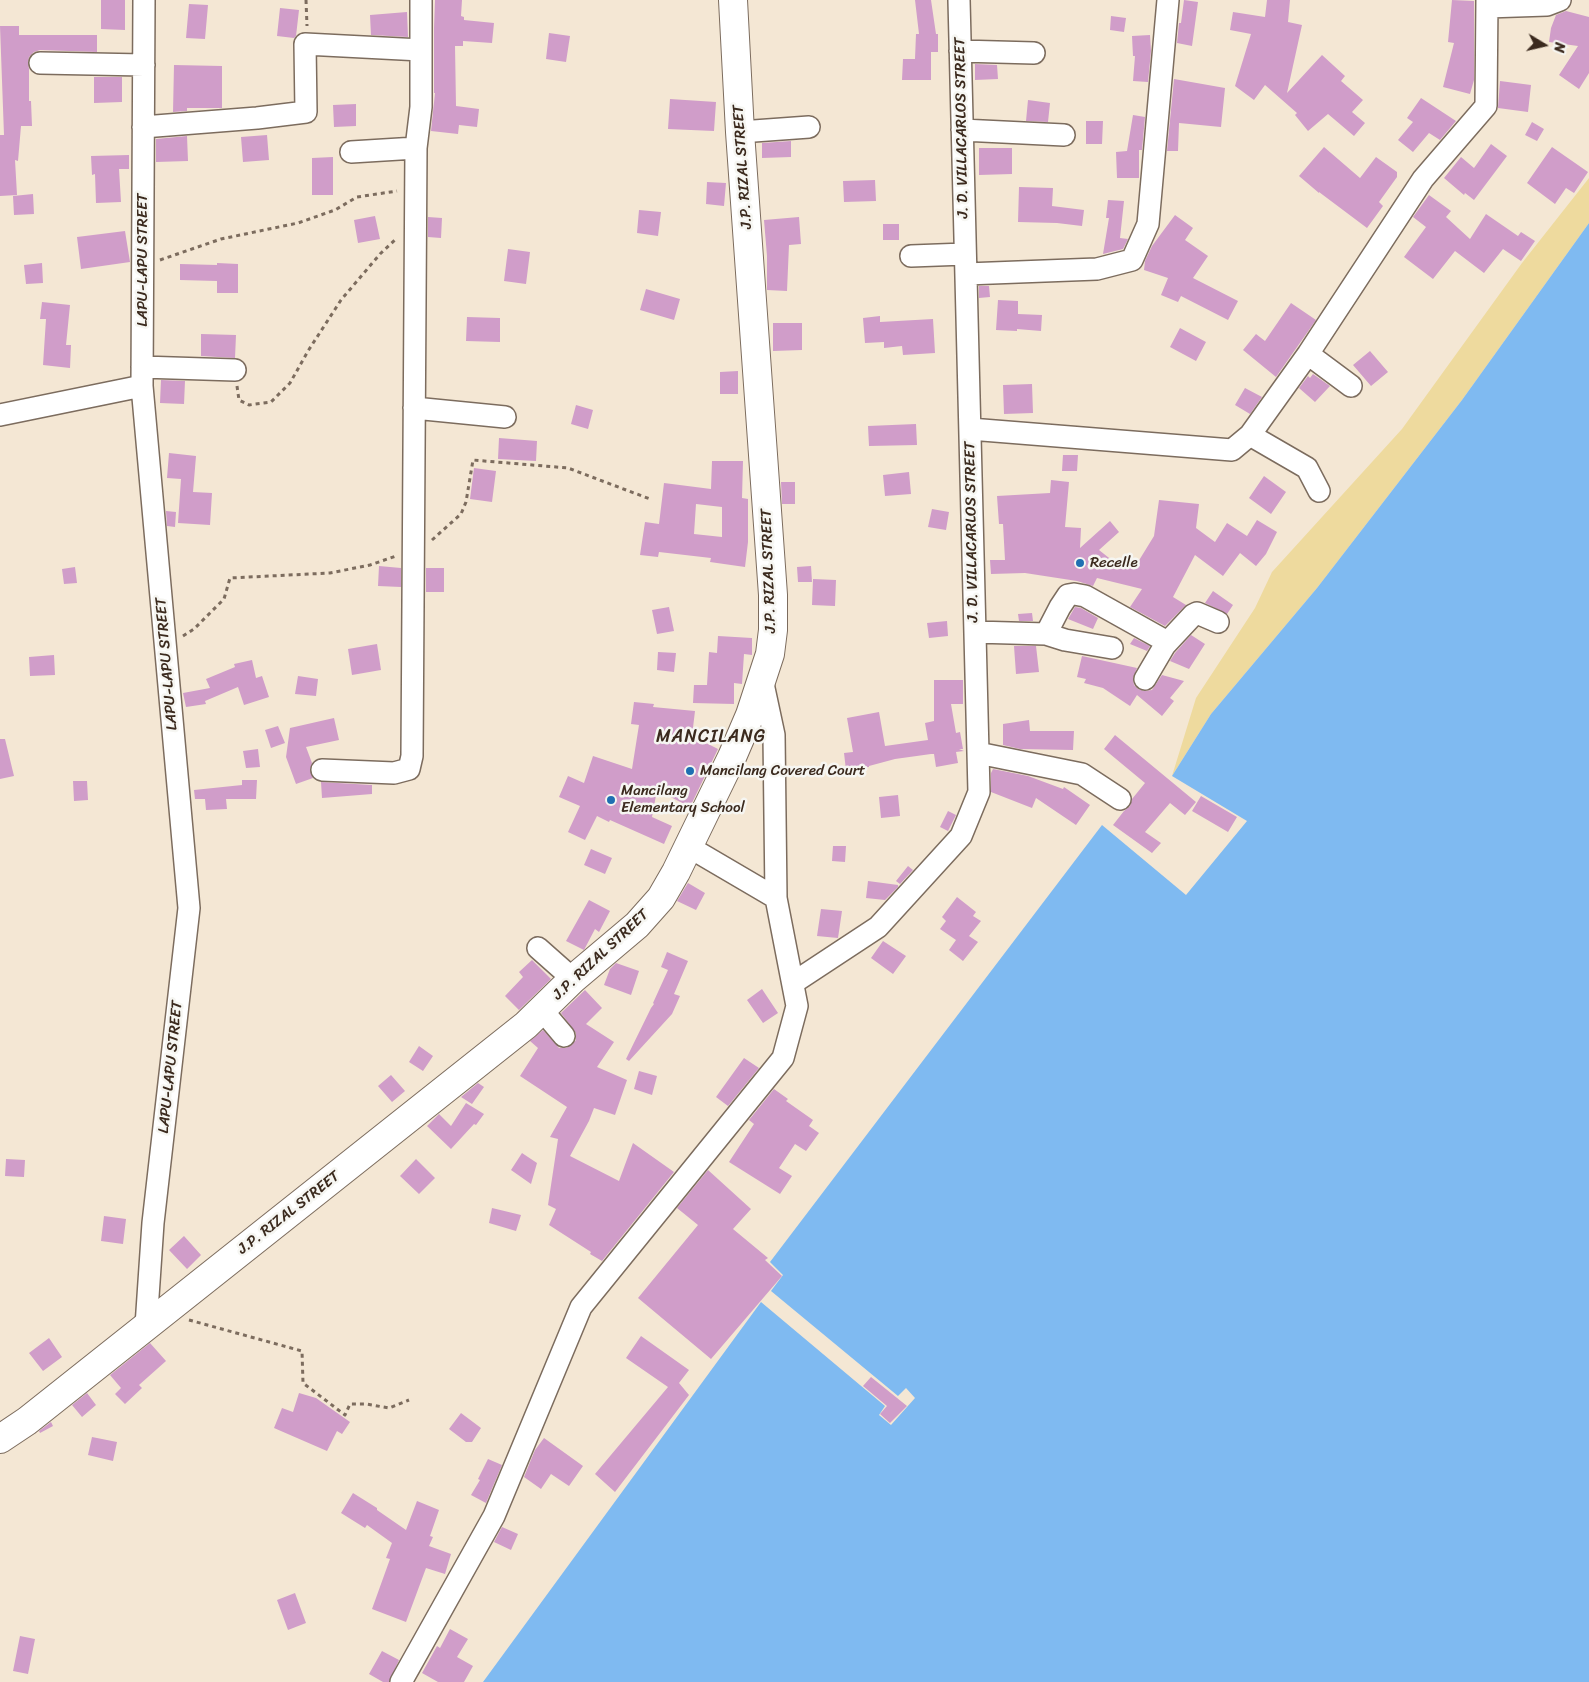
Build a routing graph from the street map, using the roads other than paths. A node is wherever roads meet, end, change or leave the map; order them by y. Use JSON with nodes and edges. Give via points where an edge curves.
{"nodes":[{"id":1,"x":144,"y":0,"type":"edge"},
{"id":2,"x":421,"y":0,"type":"edge"},
{"id":3,"x":732,"y":0,"type":"edge"},
{"id":4,"x":959,"y":0,"type":"edge"},
{"id":5,"x":1168,"y":0,"type":"edge"},
{"id":6,"x":1560,"y":0,"type":"edge"},
{"id":7,"x":1487,"y":3,"type":"edge"},
{"id":8,"x":421,"y":50,"type":"junction"},
{"id":9,"x":960,"y":51,"type":"junction"},
{"id":10,"x":1034,"y":53,"type":"dead end"},
{"id":11,"x":40,"y":63,"type":"dead end"},
{"id":12,"x":144,"y":65,"type":"junction"},
{"id":13,"x":144,"y":127,"type":"junction"},
{"id":14,"x":809,"y":127,"type":"dead end"},
{"id":15,"x":962,"y":130,"type":"junction"},
{"id":16,"x":740,"y":132,"type":"junction"},
{"id":17,"x":1064,"y":135,"type":"dead end"},
{"id":18,"x":416,"y":148,"type":"junction"},
{"id":19,"x":351,"y":152,"type":"dead end"},
{"id":20,"x":912,"y":256,"type":"dead end"},
{"id":21,"x":966,"y":264,"type":"junction"},
{"id":22,"x":1308,"y":354,"type":"junction"},
{"id":23,"x":235,"y":370,"type":"road end"},
{"id":24,"x":142,"y":376,"type":"junction"},
{"id":25,"x":1351,"y":386,"type":"dead end"},
{"id":26,"x":414,"y":408,"type":"junction"},
{"id":27,"x":0,"y":415,"type":"edge"},
{"id":28,"x":505,"y":417,"type":"dead end"},
{"id":29,"x":970,"y":429,"type":"junction"},
{"id":30,"x":1250,"y":435,"type":"junction"},
{"id":31,"x":1319,"y":491,"type":"dead end"},
{"id":32,"x":1218,"y":622,"type":"dead end"},
{"id":33,"x":975,"y":632,"type":"junction"},
{"id":34,"x":1046,"y":634,"type":"junction"},
{"id":35,"x":1165,"y":645,"type":"junction"},
{"id":36,"x":1112,"y":648,"type":"dead end"},
{"id":37,"x":1145,"y":679,"type":"dead end"},
{"id":38,"x":762,"y":680,"type":"junction"},
{"id":39,"x":978,"y":753,"type":"junction"},
{"id":40,"x":322,"y":770,"type":"dead end"},
{"id":41,"x":1120,"y":799,"type":"dead end"},
{"id":42,"x":689,"y":847,"type":"junction"},
{"id":43,"x":776,"y":898,"type":"junction"},
{"id":44,"x":538,"y":948,"type":"dead end"},
{"id":45,"x":573,"y":979,"type":"junction"},
{"id":46,"x":793,"y":983,"type":"junction"},
{"id":47,"x":542,"y":1010,"type":"junction"},
{"id":48,"x":564,"y":1036,"type":"dead end"},
{"id":49,"x":154,"y":1320,"type":"junction"},
{"id":50,"x":0,"y":1439,"type":"edge"},
{"id":51,"x":401,"y":1682,"type":"edge"}],
"edges":[{"from":1,"to":12,"type":"street","name":"LAPU-LAPU STREET"},
{"from":2,"to":8,"type":"street"},
{"from":3,"to":16,"type":"main road","name":"J.P. RIZAL STREET"},
{"from":4,"to":9,"type":"street","name":"J. D. VILLACARLOS STREET"},
{"from":5,"to":21,"type":"street","via":[[1148,224],[1132,260],[1097,269]]},
{"from":6,"to":7,"type":"street","via":[[1547,4]]},
{"from":7,"to":22,"type":"street","via":[[1486,106],[1423,179]]},
{"from":8,"to":13,"type":"street","via":[[305,44],[306,112]]},
{"from":8,"to":18,"type":"street","via":[[421,107]]},
{"from":9,"to":10,"type":"street"},
{"from":9,"to":15,"type":"street","name":"J. D. VILLACARLOS STREET"},
{"from":11,"to":12,"type":"street"},
{"from":12,"to":13,"type":"street","name":"LAPU-LAPU STREET"},
{"from":13,"to":24,"type":"street","name":"LAPU-LAPU STREET"},
{"from":14,"to":16,"type":"street"},
{"from":15,"to":17,"type":"street"},
{"from":15,"to":21,"type":"street","name":"J. D. VILLACARLOS STREET"},
{"from":16,"to":38,"type":"main road","name":"J.P. RIZAL STREET","via":[[773,594],[770,654]]},
{"from":18,"to":19,"type":"street"},
{"from":18,"to":26,"type":"street"},
{"from":20,"to":21,"type":"street"},
{"from":21,"to":29,"type":"street","name":"J. D. VILLACARLOS STREET"},
{"from":22,"to":25,"type":"street"},
{"from":22,"to":30,"type":"street"},
{"from":23,"to":24,"type":"street"},
{"from":24,"to":27,"type":"street"},
{"from":24,"to":49,"type":"street","name":"LAPU-LAPU STREET","via":[[189,908],[154,1223]]},
{"from":26,"to":28,"type":"street"},
{"from":26,"to":40,"type":"street","via":[[412,756],[409,769],[394,773]]},
{"from":29,"to":30,"type":"street","via":[[1232,450]]},
{"from":29,"to":33,"type":"street","name":"J. D. VILLACARLOS STREET"},
{"from":30,"to":31,"type":"street","via":[[1307,468]]},
{"from":32,"to":35,"type":"street","via":[[1196,613]]},
{"from":33,"to":34,"type":"street"},
{"from":33,"to":39,"type":"street","name":"J. D. VILLACARLOS STREET"},
{"from":34,"to":35,"type":"street","via":[[1068,595],[1074,594],[1085,596],[1162,639]]},
{"from":34,"to":36,"type":"street"},
{"from":35,"to":37,"type":"street"},
{"from":38,"to":42,"type":"main road","name":"J.P. RIZAL STREET","via":[[732,757]]},
{"from":38,"to":43,"type":"street","via":[[774,735]]},
{"from":39,"to":41,"type":"street","via":[[1082,774]]},
{"from":39,"to":46,"type":"street","name":"J. D. VILLACARLOS STREET","via":[[979,792],[962,836],[878,927]]},
{"from":42,"to":43,"type":"street"},
{"from":42,"to":45,"type":"main road","name":"J.P. RIZAL STREET","via":[[661,898],[637,925]]},
{"from":43,"to":46,"type":"street"},
{"from":44,"to":45,"type":"street"},
{"from":45,"to":47,"type":"main road","name":"J.P. RIZAL STREET"},
{"from":46,"to":51,"type":"street","via":[[797,1006],[783,1058],[581,1307],[494,1516]]},
{"from":47,"to":48,"type":"street"},
{"from":47,"to":49,"type":"main road","name":"J.P. RIZAL STREET"},
{"from":49,"to":50,"type":"main road","name":"J.P. RIZAL STREET"}]}
